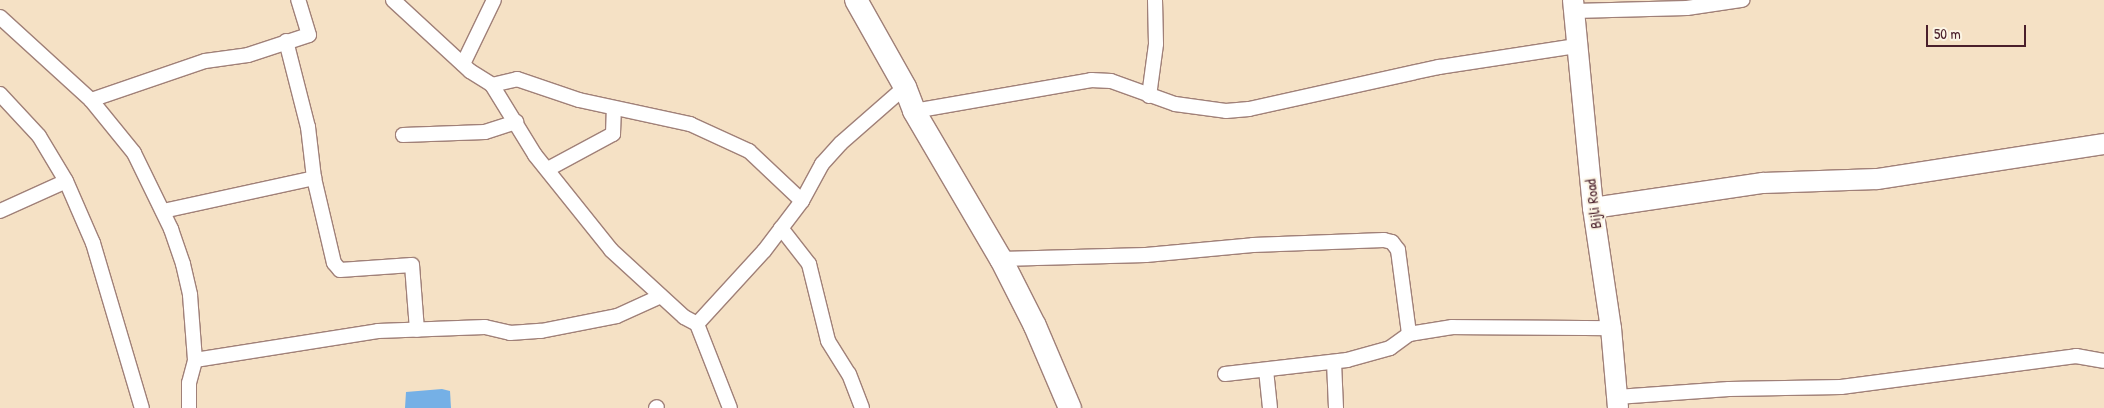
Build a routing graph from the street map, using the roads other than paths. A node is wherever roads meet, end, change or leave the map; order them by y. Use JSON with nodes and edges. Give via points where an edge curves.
{"nodes":[{"id":1,"x":298,"y":0,"type":"edge"},
{"id":2,"x":393,"y":0,"type":"edge"},
{"id":3,"x":856,"y":0,"type":"edge"},
{"id":4,"x":1156,"y":0,"type":"edge"},
{"id":5,"x":1742,"y":0,"type":"edge"},
{"id":6,"x":494,"y":1,"type":"edge"},
{"id":7,"x":1573,"y":5,"type":"edge"},
{"id":8,"x":0,"y":17,"type":"edge"},
{"id":9,"x":286,"y":41,"type":"junction"},
{"id":10,"x":1577,"y":46,"type":"junction"},
{"id":11,"x":463,"y":64,"type":"junction"},
{"id":12,"x":492,"y":85,"type":"junction"},
{"id":13,"x":905,"y":87,"type":"junction"},
{"id":14,"x":0,"y":94,"type":"edge"},
{"id":15,"x":1149,"y":96,"type":"junction"},
{"id":16,"x":91,"y":100,"type":"junction"},
{"id":17,"x":614,"y":108,"type":"junction"},
{"id":18,"x":914,"y":111,"type":"junction"},
{"id":19,"x":516,"y":122,"type":"junction"},
{"id":20,"x":404,"y":135,"type":"dead end"},
{"id":21,"x":2104,"y":144,"type":"edge"},
{"id":22,"x":548,"y":169,"type":"junction"},
{"id":23,"x":314,"y":178,"type":"junction"},
{"id":24,"x":66,"y":182,"type":"junction"},
{"id":25,"x":802,"y":201,"type":"junction"},
{"id":26,"x":1593,"y":208,"type":"junction"},
{"id":27,"x":0,"y":211,"type":"edge"},
{"id":28,"x":163,"y":211,"type":"junction"},
{"id":29,"x":781,"y":228,"type":"junction"},
{"id":30,"x":1001,"y":259,"type":"junction"},
{"id":31,"x":661,"y":296,"type":"junction"},
{"id":32,"x":697,"y":324,"type":"junction"},
{"id":33,"x":1611,"y":328,"type":"junction"},
{"id":34,"x":417,"y":330,"type":"junction"},
{"id":35,"x":1409,"y":334,"type":"junction"},
{"id":36,"x":195,"y":360,"type":"junction"},
{"id":37,"x":2104,"y":360,"type":"edge"},
{"id":38,"x":1334,"y":362,"type":"junction"},
{"id":39,"x":1266,"y":370,"type":"junction"},
{"id":40,"x":1225,"y":374,"type":"dead end"},
{"id":41,"x":1617,"y":402,"type":"edge"},
{"id":42,"x":142,"y":408,"type":"edge"},
{"id":43,"x":189,"y":408,"type":"edge"},
{"id":44,"x":730,"y":408,"type":"edge"},
{"id":45,"x":862,"y":408,"type":"edge"},
{"id":46,"x":1070,"y":408,"type":"edge"},
{"id":47,"x":1270,"y":408,"type":"edge"},
{"id":48,"x":1336,"y":408,"type":"edge"}],
"edges":[{"from":1,"to":9,"type":"street","via":[[309,34]]},
{"from":2,"to":11,"type":"street"},
{"from":3,"to":13,"type":"main road"},
{"from":4,"to":15,"type":"street","via":[[1156,44]]},
{"from":5,"to":7,"type":"street","via":[[1687,8]]},
{"from":6,"to":11,"type":"street"},
{"from":7,"to":10,"type":"street","name":"Bijli Road"},
{"from":8,"to":16,"type":"street"},
{"from":9,"to":16,"type":"street","via":[[248,55],[205,61]]},
{"from":9,"to":23,"type":"street","via":[[308,127]]},
{"from":10,"to":15,"type":"street","via":[[1439,66],[1249,109],[1226,110],[1175,104]]},
{"from":10,"to":26,"type":"street","name":"Bijli Road"},
{"from":11,"to":12,"type":"street"},
{"from":12,"to":17,"type":"street","via":[[517,79]]},
{"from":12,"to":19,"type":"street"},
{"from":13,"to":18,"type":"main road"},
{"from":13,"to":25,"type":"street","via":[[822,164]]},
{"from":14,"to":24,"type":"street","via":[[39,136]]},
{"from":15,"to":18,"type":"street","via":[[1111,81],[1091,80]]},
{"from":16,"to":28,"type":"street","via":[[134,153]]},
{"from":17,"to":22,"type":"street","via":[[613,134]]},
{"from":17,"to":25,"type":"street","via":[[690,124],[748,151]]},
{"from":18,"to":30,"type":"main road"},
{"from":19,"to":20,"type":"street","via":[[485,132]]},
{"from":19,"to":22,"type":"street","via":[[535,155]]},
{"from":21,"to":26,"type":"street","via":[[1877,179],[1764,183]]},
{"from":22,"to":31,"type":"street","via":[[611,250]]},
{"from":23,"to":28,"type":"street"},
{"from":23,"to":34,"type":"street","via":[[334,263],[340,270],[412,265]]},
{"from":24,"to":27,"type":"street"},
{"from":24,"to":42,"type":"street","via":[[93,243]]},
{"from":25,"to":29,"type":"street"},
{"from":26,"to":33,"type":"street","name":"Bijli Road"},
{"from":28,"to":36,"type":"street","via":[[183,264],[190,295]]},
{"from":29,"to":32,"type":"street"},
{"from":29,"to":45,"type":"street","via":[[809,264],[828,341],[849,374]]},
{"from":30,"to":35,"type":"street","via":[[1146,255],[1253,245],[1384,240],[1392,242],[1398,250]]},
{"from":30,"to":46,"type":"main road","via":[[1035,326]]},
{"from":31,"to":32,"type":"street"},
{"from":31,"to":34,"type":"street","via":[[617,316],[541,331],[510,333],[485,327]]},
{"from":32,"to":44,"type":"street"},
{"from":33,"to":35,"type":"street","via":[[1466,326]]},
{"from":33,"to":41,"type":"street","name":"Bijli Road"},
{"from":34,"to":36,"type":"street","via":[[352,333]]},
{"from":35,"to":38,"type":"street","via":[[1390,348]]},
{"from":36,"to":43,"type":"street","via":[[189,383]]},
{"from":37,"to":41,"type":"street","via":[[2076,356],[1840,387],[1728,389]]},
{"from":38,"to":39,"type":"street"},
{"from":38,"to":48,"type":"street"},
{"from":39,"to":40,"type":"street"},
{"from":39,"to":47,"type":"street"}]}
